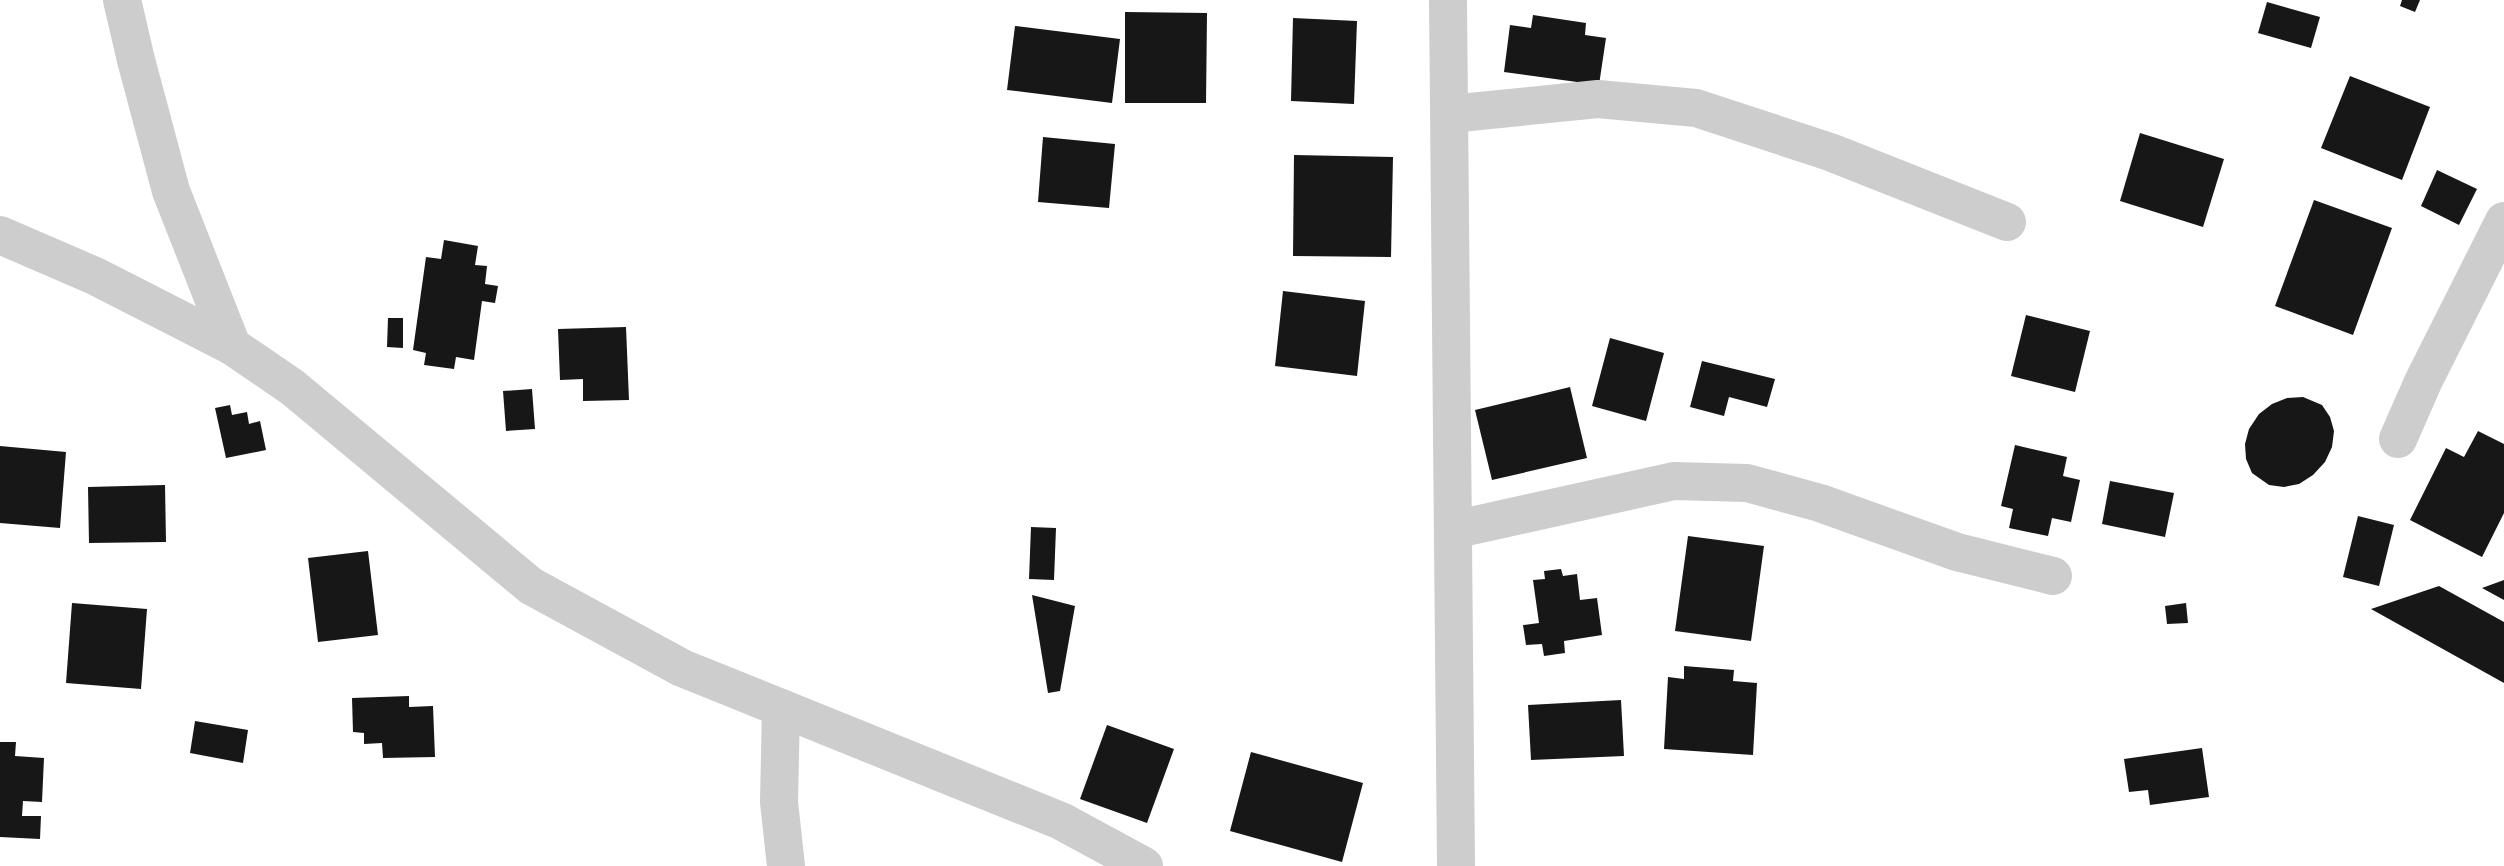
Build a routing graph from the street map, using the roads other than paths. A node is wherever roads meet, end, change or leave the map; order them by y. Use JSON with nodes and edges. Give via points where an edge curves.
{"nodes":[{"id":1,"x":122,"y":0,"type":"edge"},
{"id":2,"x":1448,"y":0,"type":"edge"},
{"id":3,"x":1450,"y":114,"type":"junction"},
{"id":4,"x":2504,"y":221,"type":"edge"},
{"id":5,"x":2007,"y":222,"type":"dead end"},
{"id":6,"x":0,"y":235,"type":"edge"},
{"id":7,"x":232,"y":346,"type":"junction"},
{"id":8,"x":2398,"y":439,"type":"dead end"},
{"id":9,"x":1453,"y":530,"type":"junction"},
{"id":10,"x":2053,"y":576,"type":"dead end"},
{"id":11,"x":781,"y":708,"type":"junction"},
{"id":12,"x":786,"y":866,"type":"edge"},
{"id":13,"x":1144,"y":866,"type":"edge"},
{"id":14,"x":1456,"y":866,"type":"edge"}],
"edges":[{"from":1,"to":7,"type":"street","via":[[171,191]]},
{"from":2,"to":3,"type":"street"},
{"from":3,"to":5,"type":"street","via":[[1598,99],[1696,108],[1830,152]]},
{"from":3,"to":9,"type":"street"},
{"from":4,"to":8,"type":"street"},
{"from":6,"to":7,"type":"street","via":[[95,276]]},
{"from":7,"to":11,"type":"street","via":[[292,387],[531,586],[682,668]]},
{"from":9,"to":10,"type":"street","via":[[1674,481],[1747,483],[1957,552]]},
{"from":9,"to":14,"type":"street"},
{"from":11,"to":12,"type":"street","via":[[779,802]]},
{"from":11,"to":13,"type":"street","via":[[1061,821]]}]}
